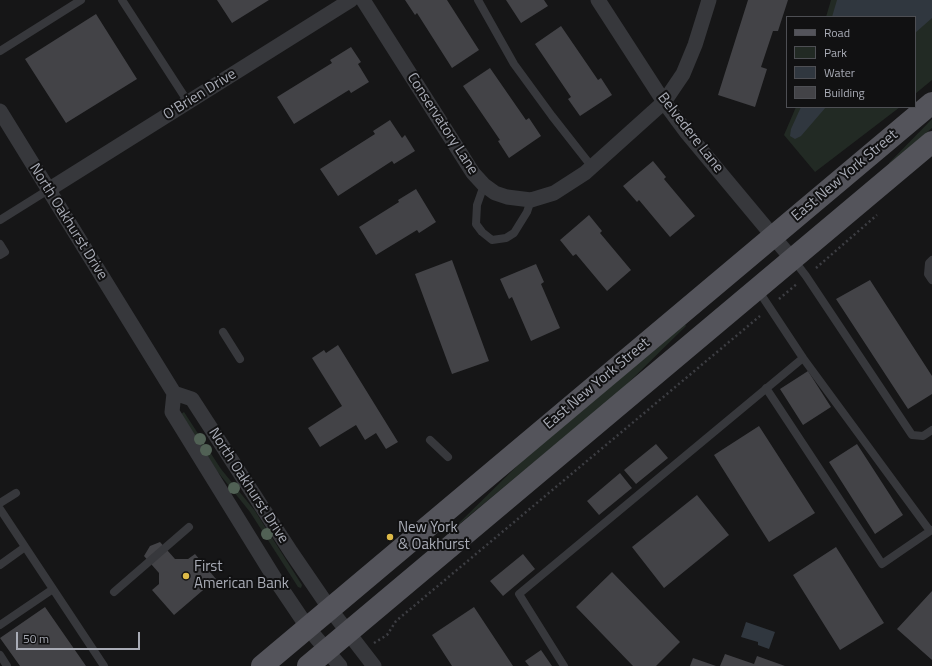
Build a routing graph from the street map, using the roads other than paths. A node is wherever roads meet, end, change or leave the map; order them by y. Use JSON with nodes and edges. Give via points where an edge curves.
{"nodes":[{"id":1,"x":81,"y":0,"type":"edge"},
{"id":2,"x":122,"y":0,"type":"edge"},
{"id":3,"x":351,"y":0,"type":"edge"},
{"id":4,"x":363,"y":0,"type":"edge"},
{"id":5,"x":478,"y":0,"type":"edge"},
{"id":6,"x":598,"y":0,"type":"edge"},
{"id":7,"x":709,"y":0,"type":"edge"},
{"id":8,"x":0,"y":51,"type":"edge"},
{"id":9,"x":188,"y":102,"type":"junction"},
{"id":10,"x":664,"y":102,"type":"junction"},
{"id":11,"x":932,"y":103,"type":"edge"},
{"id":12,"x":0,"y":111,"type":"edge"},
{"id":13,"x":932,"y":142,"type":"edge"},
{"id":14,"x":592,"y":167,"type":"junction"},
{"id":15,"x":484,"y":185,"type":"junction"},
{"id":16,"x":48,"y":190,"type":"junction"},
{"id":17,"x":531,"y":200,"type":"junction"},
{"id":18,"x":0,"y":220,"type":"edge"},
{"id":19,"x":774,"y":236,"type":"junction"},
{"id":20,"x":0,"y":244,"type":"edge"},
{"id":21,"x":0,"y":255,"type":"edge"},
{"id":22,"x":792,"y":259,"type":"junction"},
{"id":23,"x":932,"y":260,"type":"edge"},
{"id":24,"x":932,"y":280,"type":"edge"},
{"id":25,"x":758,"y":289,"type":"junction"},
{"id":26,"x":223,"y":332,"type":"dead end"},
{"id":27,"x":803,"y":358,"type":"junction"},
{"id":28,"x":240,"y":359,"type":"dead end"},
{"id":29,"x":766,"y":388,"type":"junction"},
{"id":30,"x":174,"y":393,"type":"junction"},
{"id":31,"x":932,"y":430,"type":"edge"},
{"id":32,"x":430,"y":440,"type":"dead end"},
{"id":33,"x":448,"y":457,"type":"dead end"},
{"id":34,"x":16,"y":493,"type":"dead end"},
{"id":35,"x":0,"y":503,"type":"edge"},
{"id":36,"x":0,"y":509,"type":"edge"},
{"id":37,"x":189,"y":527,"type":"dead end"},
{"id":38,"x":931,"y":530,"type":"edge"},
{"id":39,"x":25,"y":547,"type":"junction"},
{"id":40,"x":0,"y":565,"type":"edge"},
{"id":41,"x":53,"y":589,"type":"junction"},
{"id":42,"x":114,"y":592,"type":"dead end"},
{"id":43,"x":330,"y":610,"type":"junction"},
{"id":44,"x":0,"y":625,"type":"edge"},
{"id":45,"x":308,"y":628,"type":"junction"},
{"id":46,"x":348,"y":633,"type":"junction"},
{"id":47,"x":0,"y":655,"type":"edge"},
{"id":48,"x":334,"y":658,"type":"edge"},
{"id":49,"x":7,"y":666,"type":"edge"},
{"id":50,"x":104,"y":666,"type":"edge"},
{"id":51,"x":262,"y":666,"type":"edge"},
{"id":52,"x":308,"y":666,"type":"edge"},
{"id":53,"x":374,"y":666,"type":"edge"},
{"id":54,"x":564,"y":666,"type":"edge"}],
"edges":[{"from":1,"to":8,"type":"lane"},
{"from":2,"to":9,"type":"lane"},
{"from":3,"to":9,"type":"street","name":"O'Brien Drive"},
{"from":4,"to":15,"type":"street","name":"Conservatory Lane","via":[[465,162]]},
{"from":5,"to":14,"type":"lane","via":[[514,64]]},
{"from":6,"to":10,"type":"street","name":"Belvedere Lane"},
{"from":7,"to":10,"type":"street","name":"Conservatory Lane","via":[[683,74]]},
{"from":9,"to":16,"type":"street","name":"O'Brien Drive"},
{"from":10,"to":14,"type":"street","name":"Conservatory Lane"},
{"from":10,"to":19,"type":"street","name":"Belvedere Lane"},
{"from":11,"to":19,"type":"main road","name":"East New York Street"},
{"from":12,"to":16,"type":"street","name":"North Oakhurst Drive"},
{"from":13,"to":22,"type":"main road","name":"East New York Street"},
{"from":14,"to":17,"type":"street","name":"Conservatory Lane","via":[[554,193]]},
{"from":15,"to":17,"type":"street","name":"Conservatory Lane","via":[[507,197]]},
{"from":15,"to":17,"type":"lane","via":[[477,205],[476,224],[492,240],[506,238],[514,232],[527,212]]},
{"from":16,"to":18,"type":"lane"},
{"from":16,"to":30,"type":"street","name":"North Oakhurst Drive"},
{"from":19,"to":22,"type":"street","name":"Belvedere Lane"},
{"from":19,"to":43,"type":"main road","name":"East New York Street"},
{"from":20,"to":21,"type":"lane","via":[[5,252]]},
{"from":22,"to":25,"type":"main road","name":"East New York Street"},
{"from":22,"to":31,"type":"lane","via":[[912,435],[923,436]]},
{"from":23,"to":24,"type":"lane","via":[[929,263],[928,274]]},
{"from":25,"to":27,"type":"lane"},
{"from":25,"to":46,"type":"main road","name":"East New York Street"},
{"from":26,"to":28,"type":"lane"},
{"from":27,"to":29,"type":"lane"},
{"from":27,"to":38,"type":"lane"},
{"from":29,"to":38,"type":"lane","via":[[882,564]]},
{"from":29,"to":54,"type":"lane","via":[[518,594]]},
{"from":30,"to":43,"type":"street","name":"North Oakhurst Drive","via":[[192,399]]},
{"from":30,"to":45,"type":"street","name":"North Oakhurst Drive","via":[[172,412]]},
{"from":32,"to":33,"type":"lane"},
{"from":34,"to":35,"type":"lane"},
{"from":36,"to":39,"type":"lane"},
{"from":37,"to":42,"type":"lane"},
{"from":39,"to":40,"type":"lane"},
{"from":39,"to":41,"type":"lane"},
{"from":41,"to":44,"type":"lane"},
{"from":41,"to":50,"type":"lane"},
{"from":43,"to":45,"type":"main road","name":"East New York Street"},
{"from":43,"to":46,"type":"street","name":"North Oakhurst Drive"},
{"from":45,"to":48,"type":"street","name":"North Oakhurst Drive"},
{"from":45,"to":51,"type":"main road","name":"East New York Street"},
{"from":46,"to":48,"type":"main road","name":"East New York Street"},
{"from":46,"to":53,"type":"street","name":"North Oakhurst Drive"},
{"from":47,"to":49,"type":"lane"},
{"from":48,"to":52,"type":"main road","name":"East New York Street"}]}
